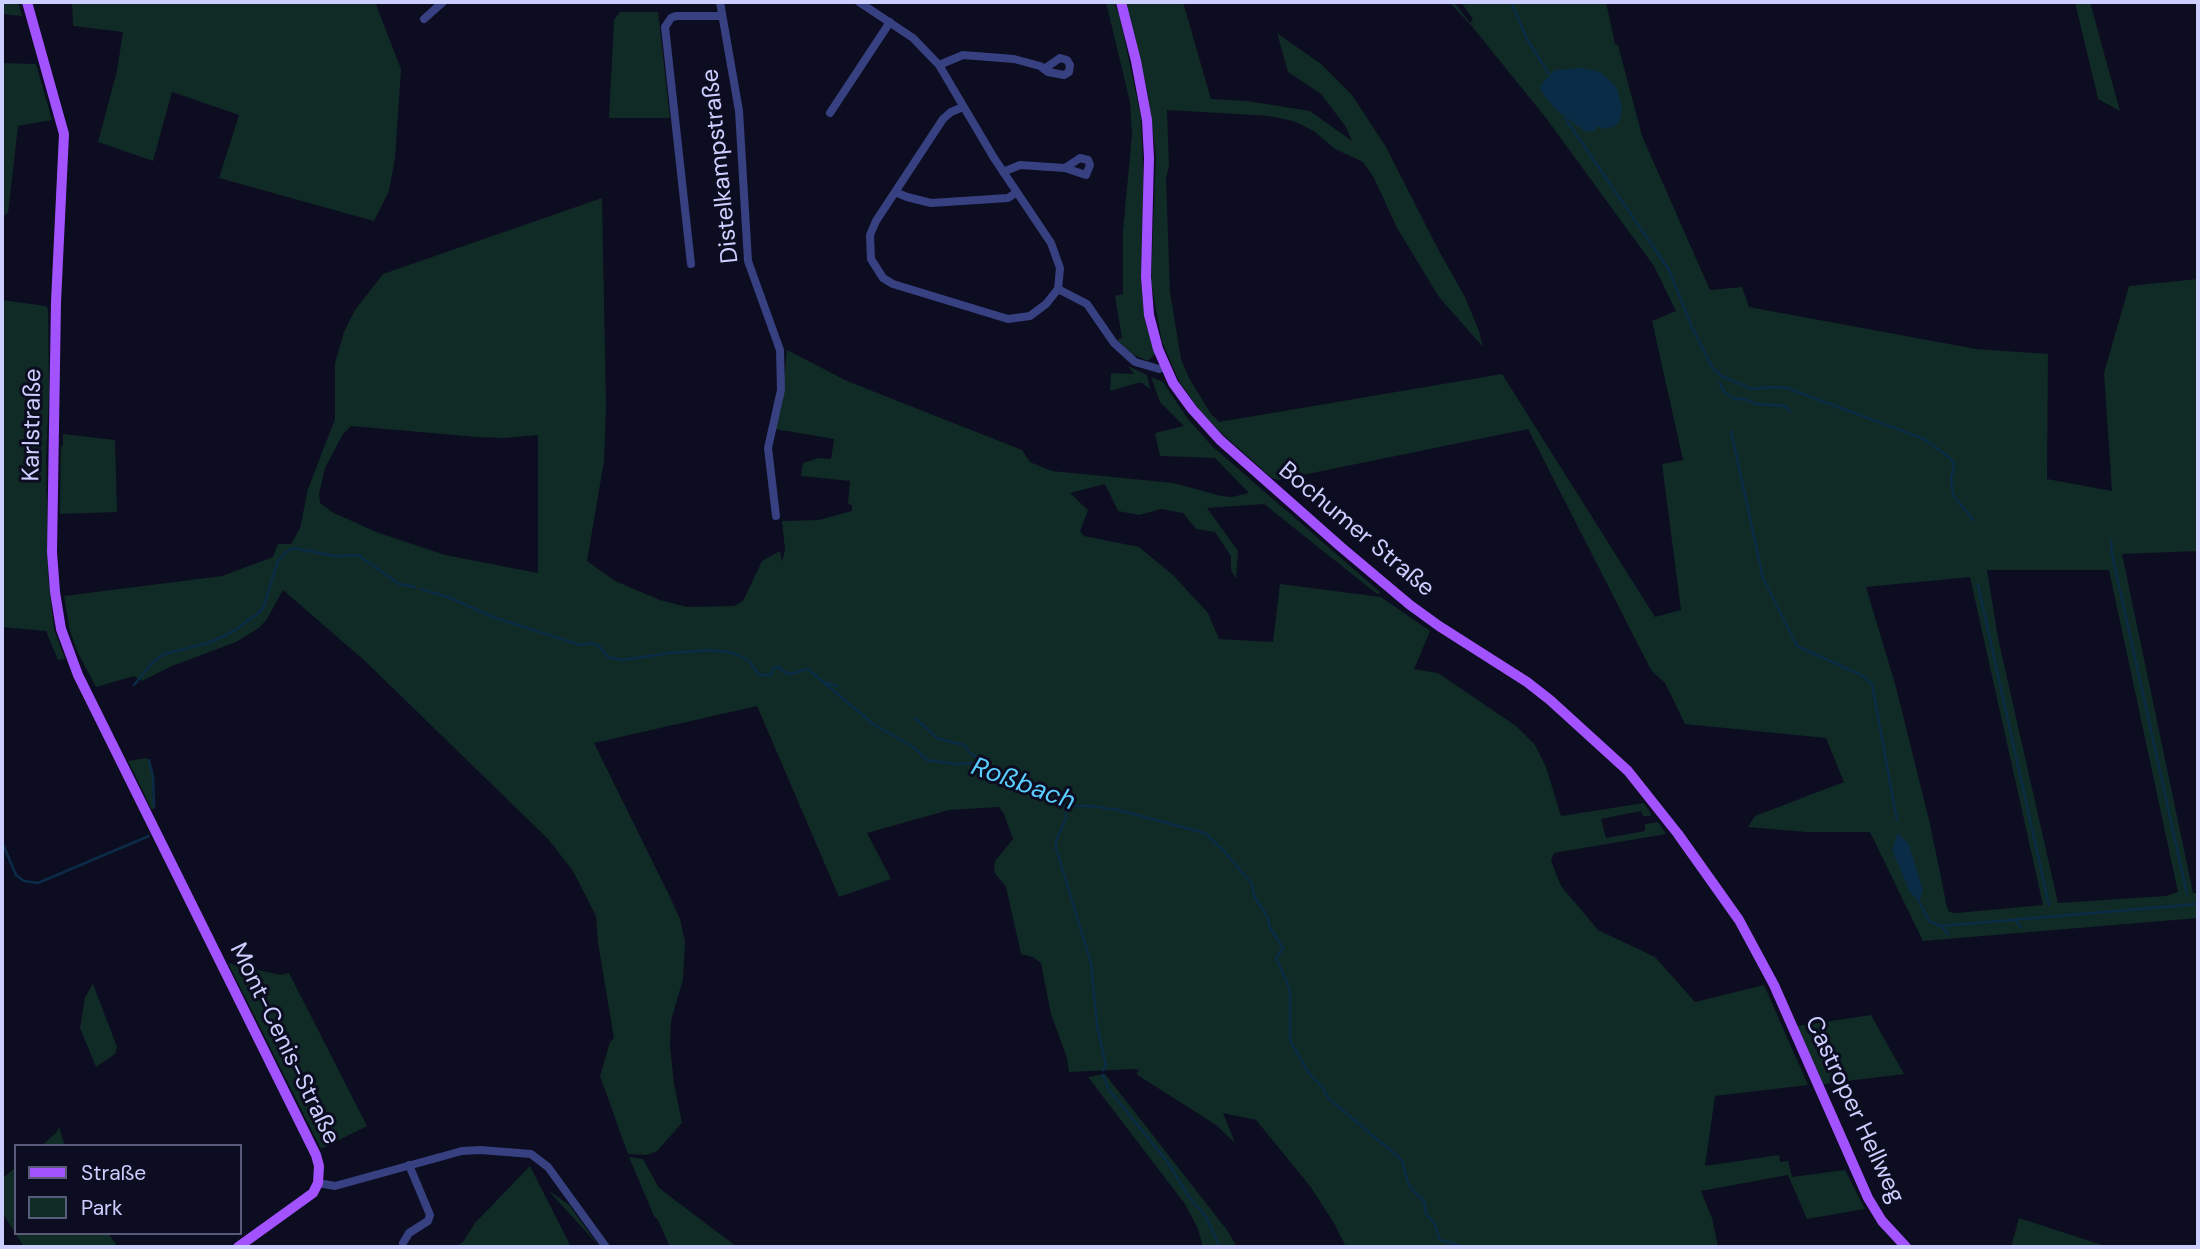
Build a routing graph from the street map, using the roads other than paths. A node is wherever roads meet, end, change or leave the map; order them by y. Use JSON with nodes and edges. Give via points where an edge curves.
{"nodes":[{"id":1,"x":27,"y":2,"type":"edge"},
{"id":2,"x":443,"y":2,"type":"edge"},
{"id":3,"x":720,"y":2,"type":"edge"},
{"id":4,"x":859,"y":2,"type":"edge"},
{"id":5,"x":1121,"y":2,"type":"edge"},
{"id":6,"x":722,"y":16,"type":"junction"},
{"id":7,"x":424,"y":19,"type":"dead end"},
{"id":8,"x":890,"y":22,"type":"junction"},
{"id":9,"x":939,"y":65,"type":"junction"},
{"id":10,"x":1044,"y":69,"type":"dead end"},
{"id":11,"x":962,"y":107,"type":"junction"},
{"id":12,"x":830,"y":113,"type":"dead end"},
{"id":13,"x":1065,"y":169,"type":"dead end"},
{"id":14,"x":1003,"y":172,"type":"junction"},
{"id":15,"x":895,"y":192,"type":"junction"},
{"id":16,"x":1017,"y":192,"type":"junction"},
{"id":17,"x":691,"y":264,"type":"dead end"},
{"id":18,"x":1058,"y":289,"type":"junction"},
{"id":19,"x":1165,"y":367,"type":"junction"},
{"id":20,"x":776,"y":516,"type":"dead end"},
{"id":21,"x":156,"y":831,"type":"joint"},
{"id":22,"x":1774,"y":985,"type":"joint"},
{"id":23,"x":409,"y":1165,"type":"junction"},
{"id":24,"x":318,"y":1183,"type":"junction"},
{"id":25,"x":402,"y":1243,"type":"dead end"},
{"id":26,"x":238,"y":1247,"type":"edge"},
{"id":27,"x":606,"y":1247,"type":"edge"},
{"id":28,"x":1906,"y":1247,"type":"edge"}],
"edges":[{"from":1,"to":21,"type":"main road","name":"Karlstraße","via":[[60,114],[64,145],[52,552],[58,618],[78,675]]},
{"from":2,"to":7,"type":"street"},
{"from":3,"to":6,"type":"street","name":"Distelkampstraße"},
{"from":4,"to":8,"type":"street"},
{"from":5,"to":19,"type":"main road","name":"Bochumer Straße","via":[[1147,120],[1147,291],[1153,332]]},
{"from":6,"to":17,"type":"street","name":"Distelkampstraße","via":[[676,16],[664,27]]},
{"from":6,"to":20,"type":"street","name":"Distelkampstraße","via":[[739,111],[748,261],[780,350],[781,390],[768,448]]},
{"from":8,"to":9,"type":"street","via":[[913,37]]},
{"from":8,"to":12,"type":"street"},
{"from":9,"to":10,"type":"street","via":[[963,55],[1014,59]]},
{"from":9,"to":11,"type":"street"},
{"from":11,"to":14,"type":"street"},
{"from":11,"to":15,"type":"street","via":[[943,118]]},
{"from":13,"to":14,"type":"street","via":[[1020,165]]},
{"from":14,"to":16,"type":"street"},
{"from":15,"to":16,"type":"street","via":[[931,203],[1008,198]]},
{"from":15,"to":18,"type":"street","via":[[876,220],[869,243],[874,267],[893,284],[1008,319],[1037,312]]},
{"from":16,"to":18,"type":"street","via":[[1057,255]]},
{"from":18,"to":19,"type":"street","via":[[1093,310],[1114,343],[1135,362]]},
{"from":19,"to":22,"type":"main road","name":"Bochumer Straße","via":[[1205,425],[1272,487],[1410,605],[1550,700],[1628,771],[1739,920]]},
{"from":21,"to":24,"type":"main road","name":"Mont-Cenis-Straße","via":[[316,1155]]},
{"from":22,"to":28,"type":"main road","name":"Castroper Hellweg","via":[[1868,1198]]},
{"from":23,"to":24,"type":"street","via":[[335,1186]]},
{"from":23,"to":25,"type":"street","via":[[430,1215],[429,1221]]},
{"from":23,"to":27,"type":"street","via":[[462,1151],[531,1154],[548,1167]]},
{"from":24,"to":26,"type":"main road","name":"Mont-Cenis-Straße","via":[[308,1198]]}]}
